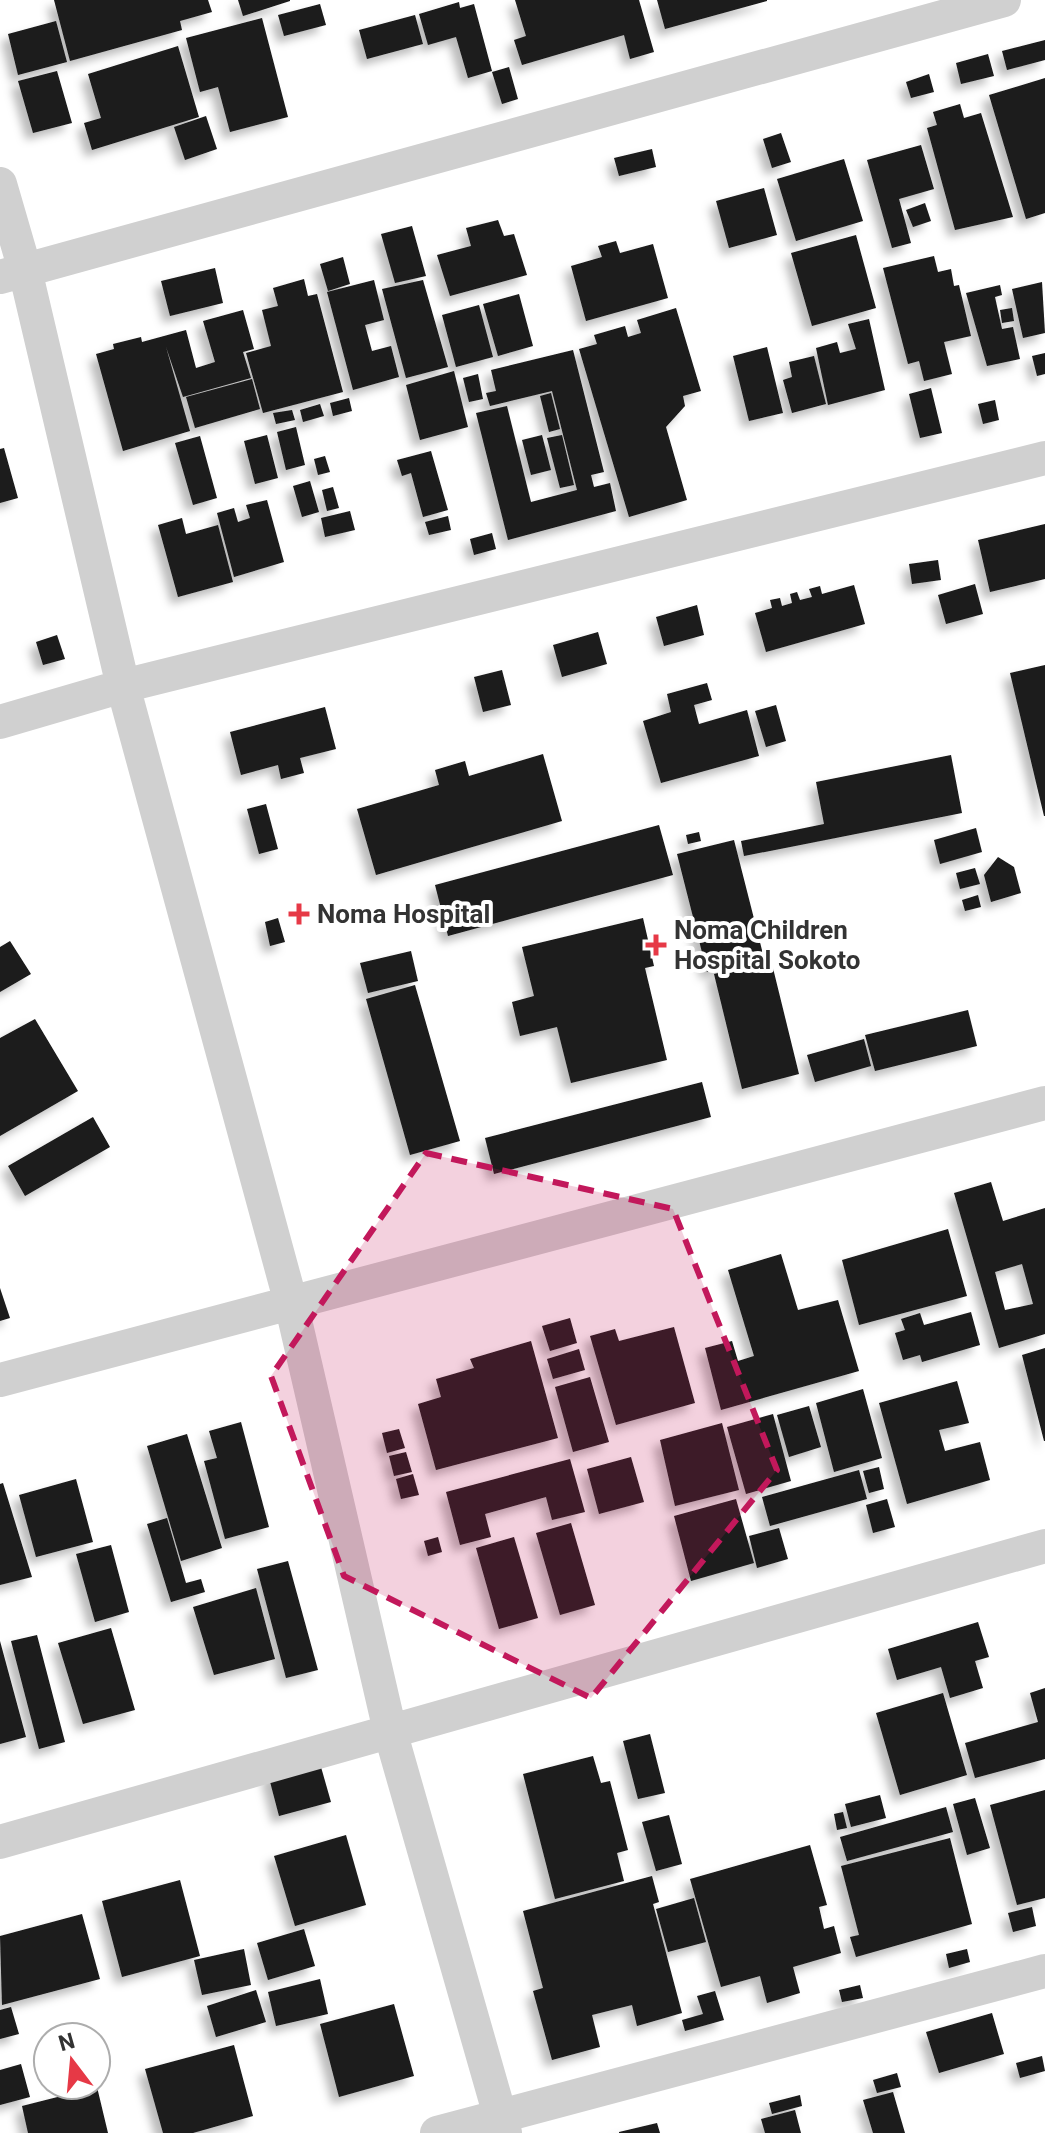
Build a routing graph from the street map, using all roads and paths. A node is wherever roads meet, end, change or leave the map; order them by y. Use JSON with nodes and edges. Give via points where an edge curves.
{"nodes":[{"id":1,"x":1004,"y":0,"type":"edge"},
{"id":2,"x":0,"y":184,"type":"edge"},
{"id":3,"x":12,"y":274,"type":"edge"},
{"id":4,"x":1045,"y":458,"type":"edge"},
{"id":5,"x":123,"y":686,"type":"junction"},
{"id":6,"x":0,"y":722,"type":"edge"},
{"id":7,"x":1045,"y":1103,"type":"edge"},
{"id":8,"x":291,"y":1303,"type":"junction"},
{"id":9,"x":0,"y":1380,"type":"edge"},
{"id":10,"x":1045,"y":1546,"type":"edge"},
{"id":11,"x":390,"y":1731,"type":"junction"},
{"id":12,"x":0,"y":1842,"type":"edge"},
{"id":13,"x":1045,"y":1971,"type":"edge"},
{"id":14,"x":502,"y":2124,"type":"edge"},
{"id":15,"x":437,"y":2133,"type":"edge"}],
"edges":[{"from":1,"to":3,"type":"street"},
{"from":2,"to":3,"type":"street"},
{"from":3,"to":5,"type":"street"},
{"from":4,"to":5,"type":"street"},
{"from":5,"to":6,"type":"street"},
{"from":5,"to":8,"type":"street"},
{"from":7,"to":8,"type":"street"},
{"from":8,"to":9,"type":"street"},
{"from":8,"to":11,"type":"street"},
{"from":10,"to":11,"type":"street"},
{"from":11,"to":12,"type":"street"},
{"from":11,"to":14,"type":"street"},
{"from":13,"to":14,"type":"street"},
{"from":14,"to":15,"type":"street"}]}
